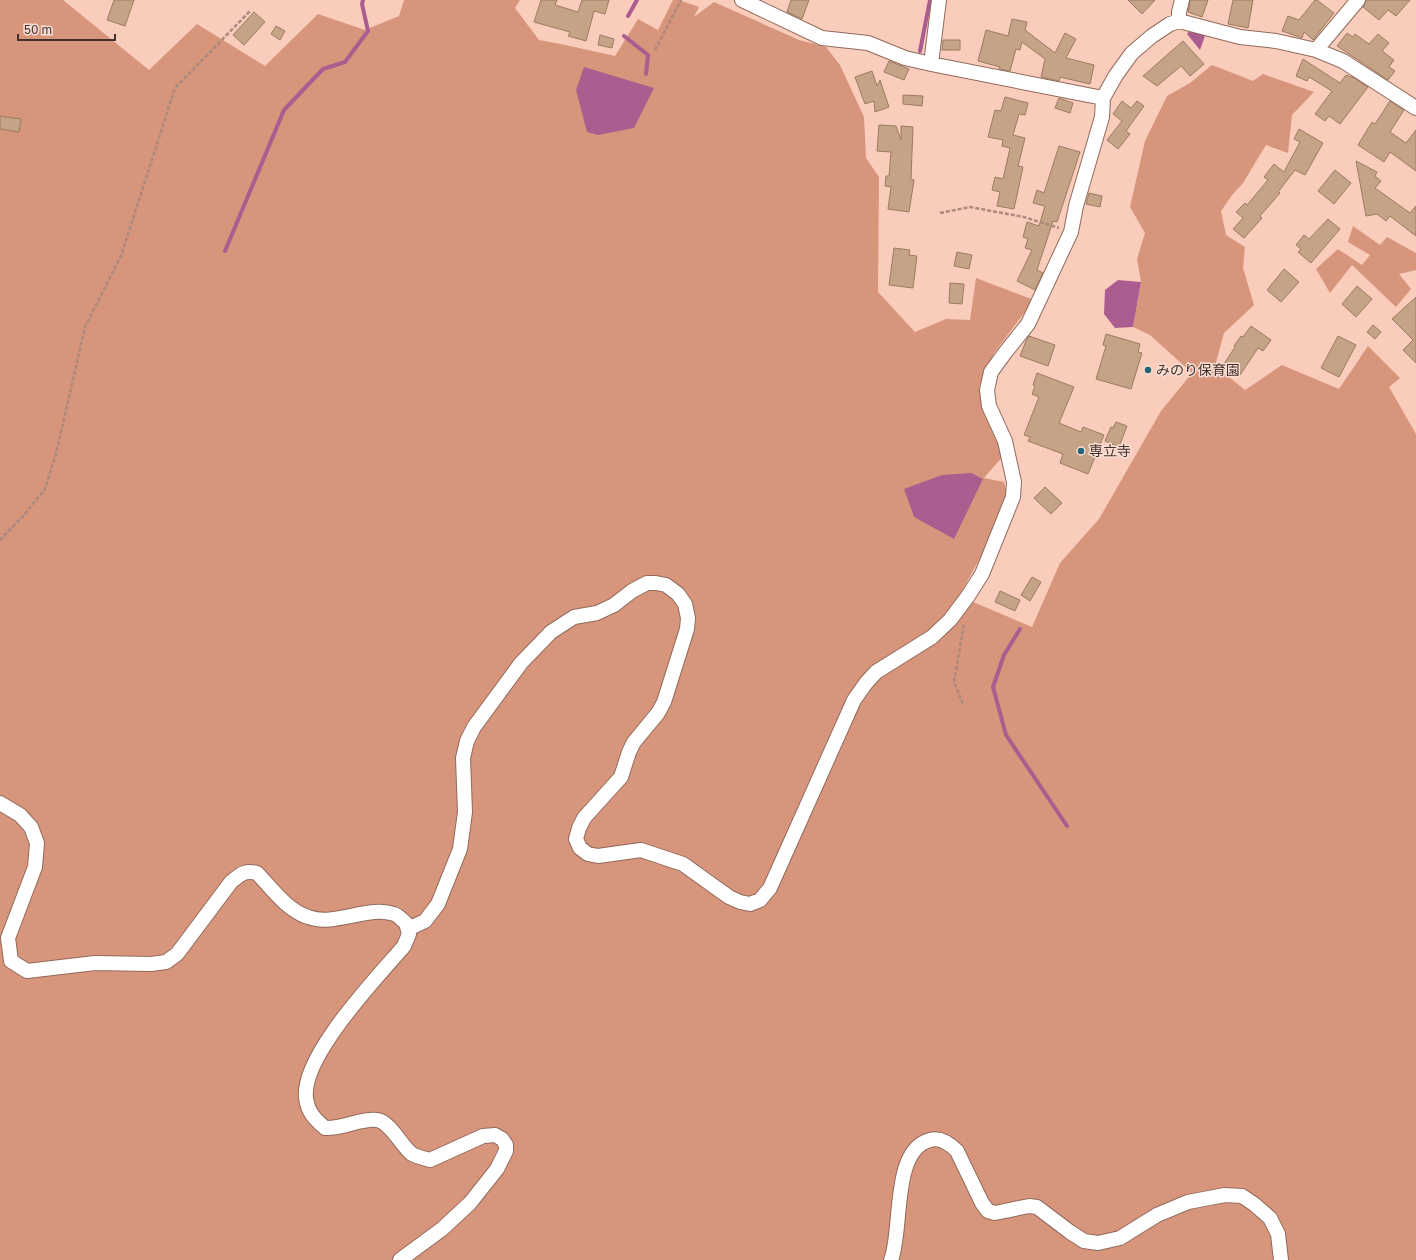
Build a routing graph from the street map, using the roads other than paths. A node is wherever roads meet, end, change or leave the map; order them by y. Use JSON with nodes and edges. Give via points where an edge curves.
{"nodes":[{"id":1,"x":742,"y":0,"type":"edge"},
{"id":2,"x":939,"y":0,"type":"edge"},
{"id":3,"x":1182,"y":0,"type":"edge"},
{"id":4,"x":1358,"y":0,"type":"edge"},
{"id":5,"x":1179,"y":21,"type":"junction"},
{"id":6,"x":1316,"y":50,"type":"junction"},
{"id":7,"x":931,"y":64,"type":"junction"},
{"id":8,"x":1103,"y":98,"type":"junction"},
{"id":9,"x":1416,"y":108,"type":"edge"},
{"id":10,"x":0,"y":803,"type":"edge"},
{"id":11,"x":408,"y":929,"type":"junction"},
{"id":12,"x":400,"y":1260,"type":"edge"},
{"id":13,"x":891,"y":1260,"type":"edge"},
{"id":14,"x":1281,"y":1260,"type":"edge"}],
"edges":[{"from":1,"to":7,"type":"street","via":[[822,38],[868,43],[905,58]]},
{"from":2,"to":7,"type":"street"},
{"from":3,"to":5,"type":"street"},
{"from":4,"to":6,"type":"street"},
{"from":5,"to":6,"type":"street","via":[[1240,37],[1276,41]]},
{"from":5,"to":8,"type":"street","via":[[1152,36],[1132,53]]},
{"from":6,"to":9,"type":"street","via":[[1343,61]]},
{"from":7,"to":8,"type":"street"},
{"from":8,"to":11,"type":"street","via":[[1102,117],[1071,232],[1028,324],[991,372],[987,390],[989,406],[1005,441],[1014,482],[1013,497],[982,574],[950,620],[932,637],[876,672],[854,700],[770,888],[760,900],[750,904],[740,902],[683,864],[663,856],[641,850],[598,856],[588,854],[580,848],[576,839],[584,818],[621,777],[634,742],[664,702],[687,630],[685,604],[678,594],[666,585],[647,583],[614,605],[598,613],[574,617],[551,632],[521,663],[474,727],[466,741],[462,758],[465,812],[460,849],[438,904],[425,920]]},
{"from":10,"to":11,"type":"street","via":[[20,815],[31,827],[37,844],[35,867],[8,938],[11,961],[27,971],[95,963],[166,962],[177,954],[231,882],[249,871],[257,873],[294,911],[308,918],[322,920],[379,912],[394,914],[406,923]]},
{"from":11,"to":12,"type":"street","via":[[409,934],[404,946],[337,1025],[318,1056],[308,1081],[306,1098],[312,1116],[325,1128],[335,1129],[378,1120],[387,1126],[411,1154],[430,1160],[483,1136],[495,1135],[502,1139],[506,1151],[497,1169],[470,1203],[442,1229]]},
{"from":13,"to":14,"type":"street","via":[[902,1182],[908,1159],[914,1149],[923,1142],[936,1138],[957,1150],[988,1211],[995,1213],[1037,1206],[1084,1241],[1098,1243],[1120,1238],[1157,1215],[1188,1202],[1226,1195],[1242,1196],[1270,1218],[1278,1234]]}]}
